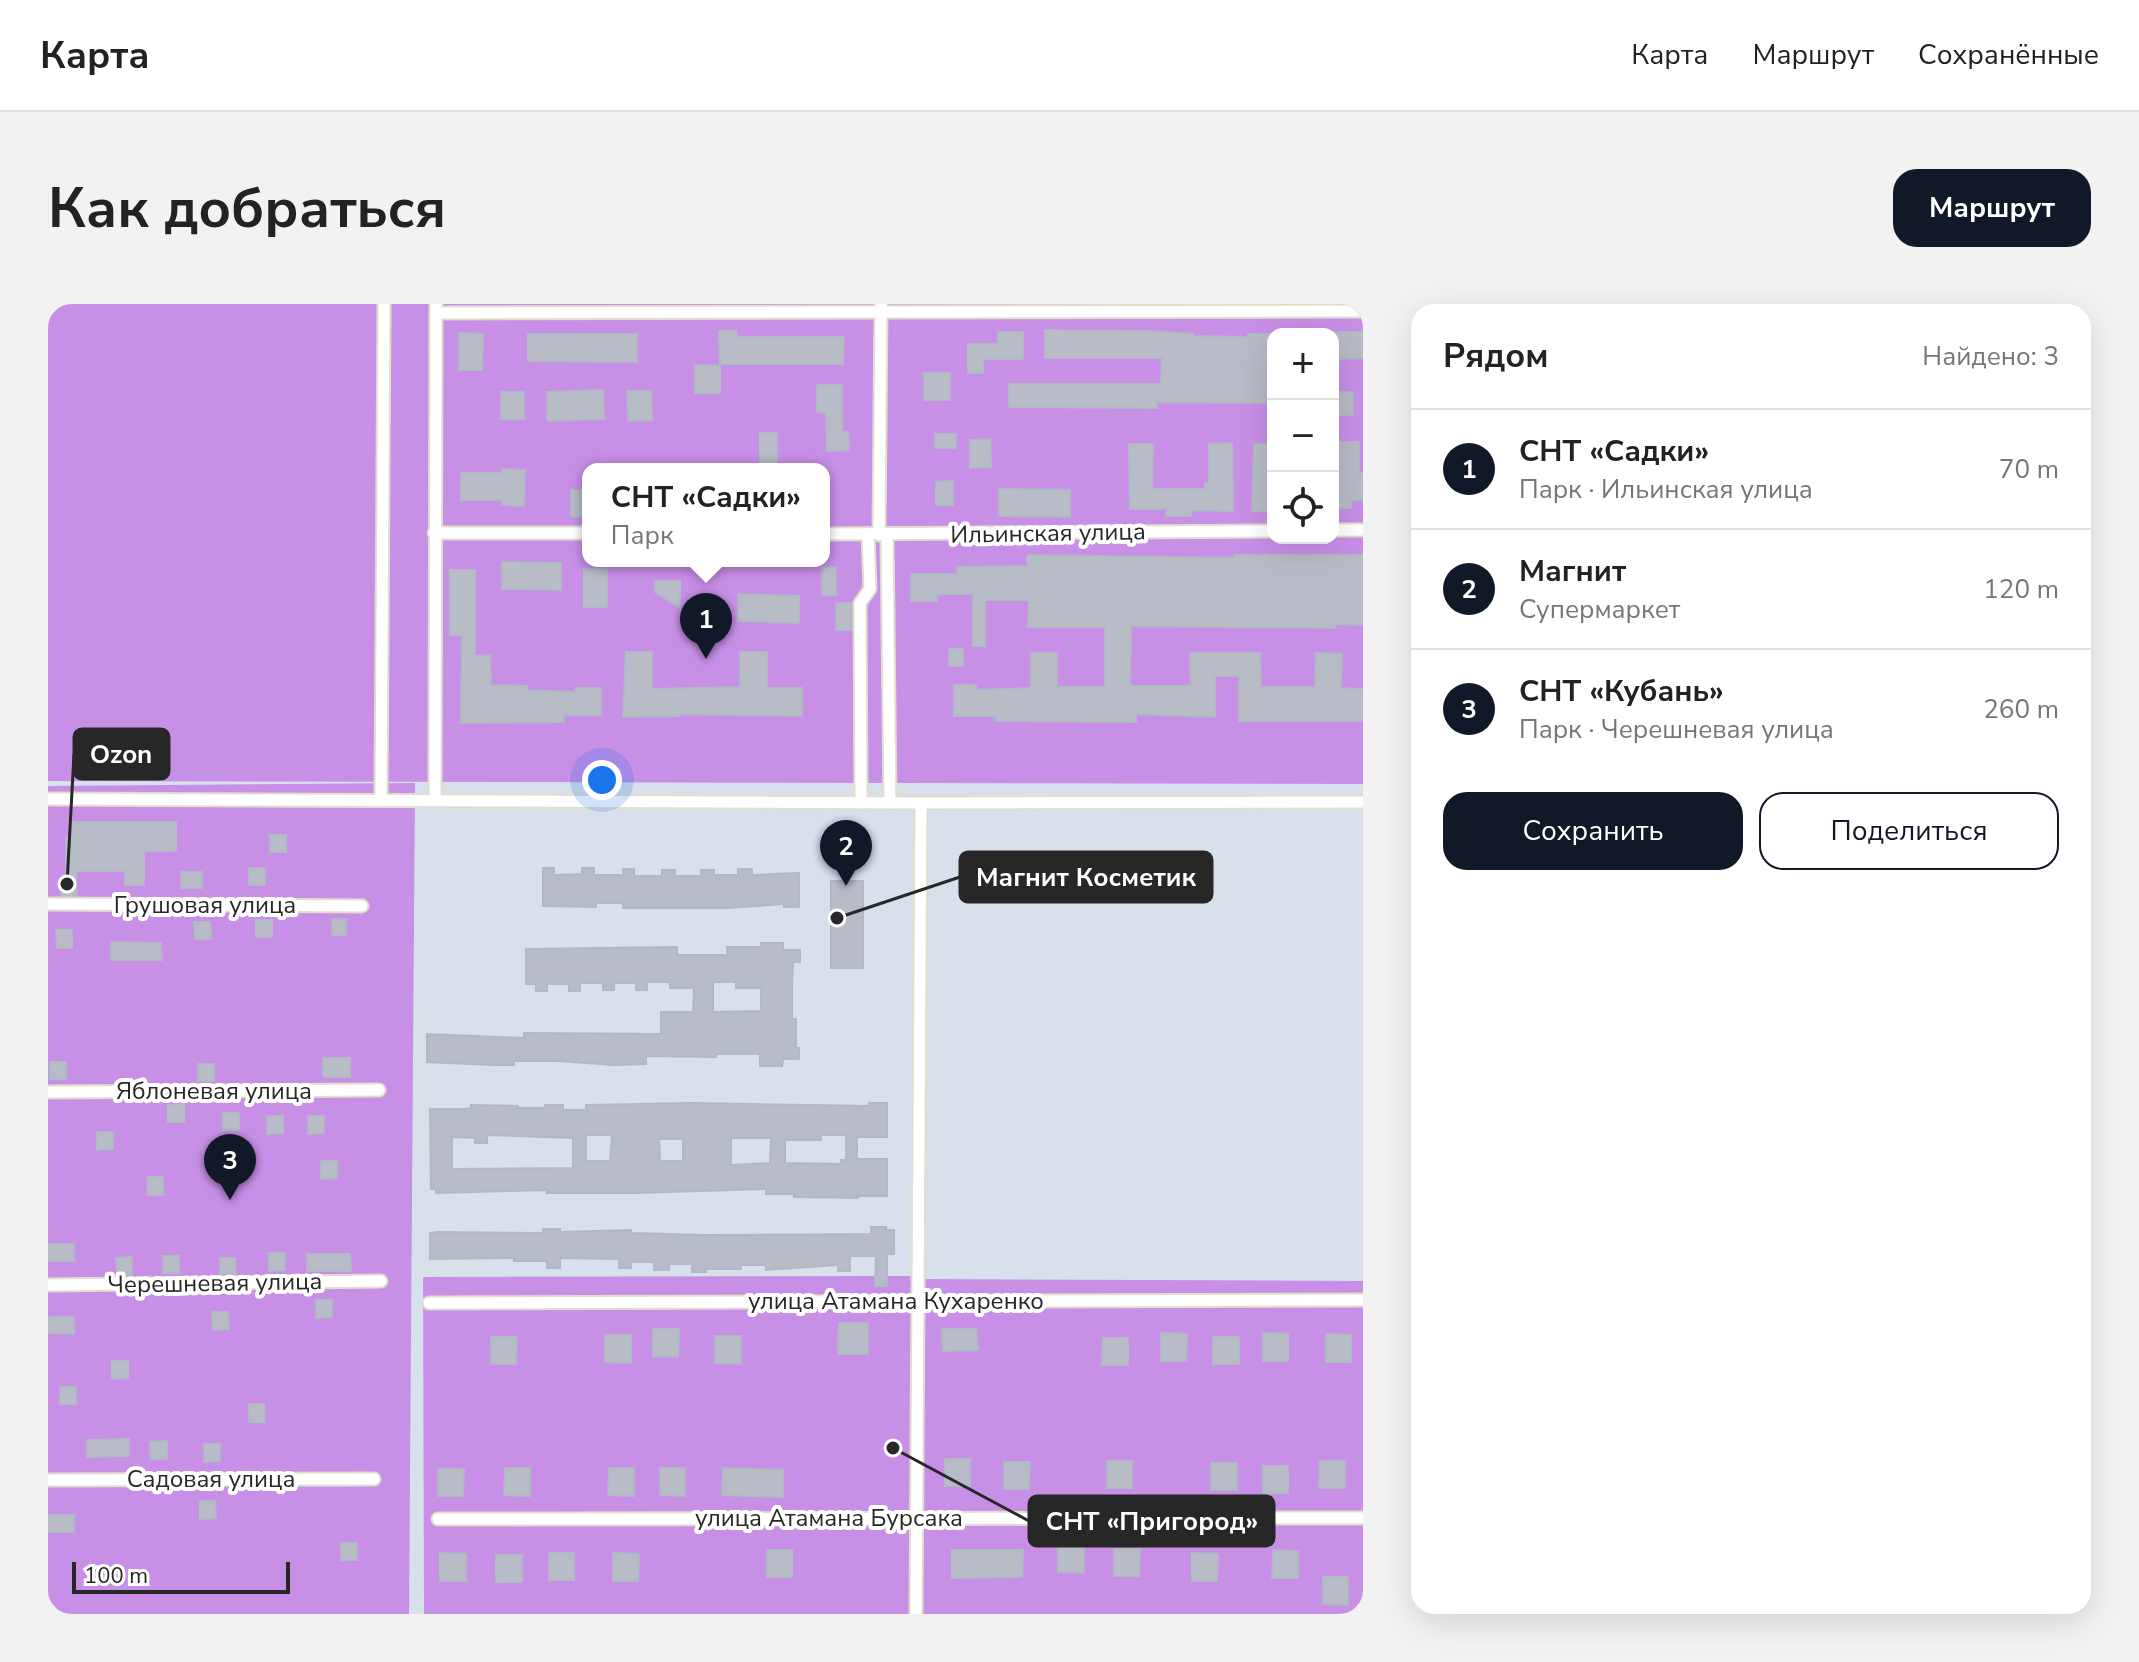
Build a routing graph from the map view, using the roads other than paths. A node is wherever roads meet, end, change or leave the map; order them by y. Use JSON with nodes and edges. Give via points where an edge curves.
{"nodes":[{"id":1,"x":384,"y":304,"type":"edge"},
{"id":2,"x":436,"y":308,"type":"edge"},
{"id":3,"x":880,"y":308,"type":"edge"},
{"id":4,"x":1363,"y":311,"type":"edge"},
{"id":5,"x":1339,"y":530,"type":"edge"},
{"id":6,"x":1363,"y":530,"type":"edge"},
{"id":7,"x":1267,"y":531,"type":"edge"},
{"id":8,"x":434,"y":533,"type":"junction"},
{"id":9,"x":582,"y":533,"type":"edge"},
{"id":10,"x":830,"y":534,"type":"edge"},
{"id":11,"x":878,"y":535,"type":"junction"},
{"id":12,"x":48,"y":799,"type":"edge"},
{"id":13,"x":381,"y":800,"type":"junction"},
{"id":14,"x":435,"y":800,"type":"junction"},
{"id":15,"x":1363,"y":802,"type":"edge"},
{"id":16,"x":861,"y":803,"type":"junction"},
{"id":17,"x":890,"y":803,"type":"junction"},
{"id":18,"x":921,"y":803,"type":"junction"},
{"id":19,"x":48,"y":904,"type":"edge"},
{"id":20,"x":362,"y":906,"type":"dead end"},
{"id":21,"x":379,"y":1090,"type":"dead end"},
{"id":22,"x":48,"y":1092,"type":"edge"},
{"id":23,"x":381,"y":1281,"type":"dead end"},
{"id":24,"x":48,"y":1285,"type":"edge"},
{"id":25,"x":1363,"y":1300,"type":"edge"},
{"id":26,"x":918,"y":1301,"type":"junction"},
{"id":27,"x":429,"y":1303,"type":"dead end"},
{"id":28,"x":374,"y":1479,"type":"dead end"},
{"id":29,"x":48,"y":1480,"type":"edge"},
{"id":30,"x":916,"y":1517,"type":"junction"},
{"id":31,"x":1363,"y":1518,"type":"edge"},
{"id":32,"x":438,"y":1519,"type":"dead end"},
{"id":33,"x":916,"y":1614,"type":"edge"}],
"edges":[{"from":1,"to":13,"type":"street"},
{"from":2,"to":3,"type":"street"},
{"from":2,"to":8,"type":"street"},
{"from":3,"to":4,"type":"street"},
{"from":3,"to":11,"type":"street"},
{"from":5,"to":6,"type":"street"},
{"from":7,"to":11,"type":"street","name":"Ильинская улица"},
{"from":8,"to":9,"type":"street"},
{"from":8,"to":14,"type":"street"},
{"from":10,"to":11,"type":"street","name":"Ильинская улица"},
{"from":11,"to":16,"type":"street","via":[[870,589],[860,603]]},
{"from":11,"to":17,"type":"street"},
{"from":12,"to":13,"type":"street"},
{"from":13,"to":14,"type":"street"},
{"from":14,"to":16,"type":"street"},
{"from":15,"to":18,"type":"street"},
{"from":16,"to":17,"type":"street"},
{"from":17,"to":18,"type":"street"},
{"from":18,"to":26,"type":"street"},
{"from":19,"to":20,"type":"street","name":"Грушовая улица"},
{"from":21,"to":22,"type":"street","name":"Яблоневая улица"},
{"from":23,"to":24,"type":"street","name":"Черешневая улица"},
{"from":25,"to":26,"type":"street","name":"улица Атамана Кухаренко"},
{"from":26,"to":27,"type":"street","name":"улица Атамана Кухаренко"},
{"from":26,"to":30,"type":"street"},
{"from":28,"to":29,"type":"street","name":"Садовая улица"},
{"from":30,"to":31,"type":"street","name":"улица Атамана Бурсака"},
{"from":30,"to":32,"type":"street","name":"улица Атамана Бурсака"},
{"from":30,"to":33,"type":"street"}]}
